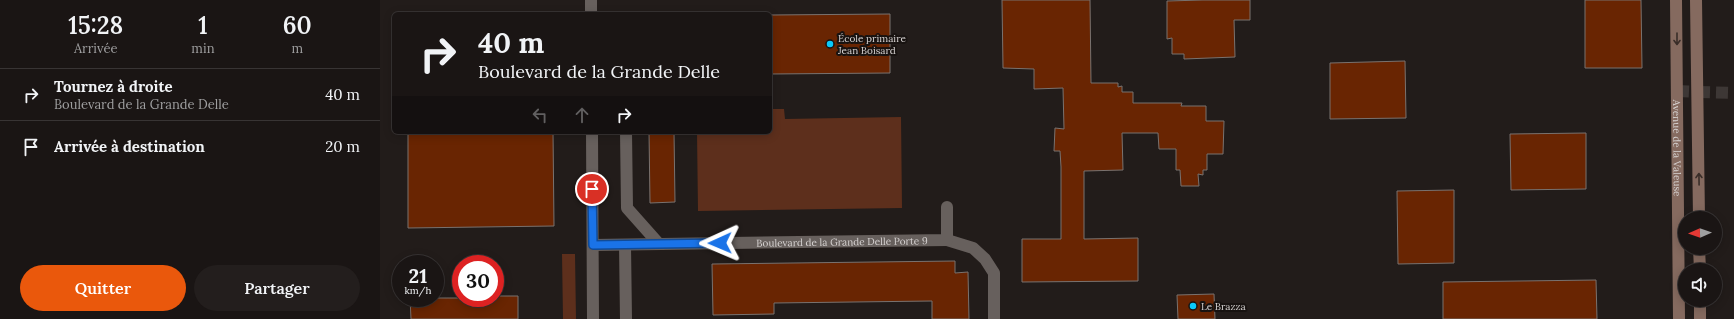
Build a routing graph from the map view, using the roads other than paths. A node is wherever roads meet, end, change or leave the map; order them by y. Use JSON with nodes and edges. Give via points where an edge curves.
{"nodes":[{"id":1,"x":591,"y":0,"type":"edge"},
{"id":2,"x":1676,"y":0,"type":"edge"},
{"id":3,"x":1696,"y":0,"type":"edge"},
{"id":4,"x":591,"y":12,"type":"edge"},
{"id":5,"x":592,"y":134,"type":"edge"},
{"id":6,"x":626,"y":134,"type":"edge"},
{"id":7,"x":947,"y":207,"type":"dead end"},
{"id":8,"x":1699,"y":211,"type":"edge"},
{"id":9,"x":947,"y":240,"type":"junction"},
{"id":10,"x":659,"y":244,"type":"junction"},
{"id":11,"x":593,"y":245,"type":"junction"},
{"id":12,"x":625,"y":245,"type":"junction"},
{"id":13,"x":1700,"y":307,"type":"edge"},
{"id":14,"x":594,"y":319,"type":"edge"},
{"id":15,"x":626,"y":319,"type":"edge"},
{"id":16,"x":994,"y":319,"type":"edge"},
{"id":17,"x":1679,"y":319,"type":"edge"},
{"id":18,"x":1700,"y":319,"type":"edge"}],
"edges":[{"from":1,"to":4,"type":"street"},
{"from":2,"to":17,"type":"street","name":"Avenue de la Valeuse","one_way":true},
{"from":8,"to":3,"type":"street","name":"Avenue de la Valeuse","one_way":true},
{"from":5,"to":11,"type":"street"},
{"from":6,"to":10,"type":"street","via":[[627,208]]},
{"from":7,"to":9,"type":"street"},
{"from":9,"to":10,"type":"street","name":"Boulevard de la Grande Delle Porte 9"},
{"from":9,"to":16,"type":"street","name":"Boulevard de la Grande Delle Porte 9","via":[[972,248],[985,259],[994,273]]},
{"from":10,"to":12,"type":"street","name":"Boulevard de la Grande Delle Porte 9"},
{"from":11,"to":12,"type":"street","name":"Boulevard de la Grande Delle Porte 9"},
{"from":11,"to":14,"type":"street"},
{"from":12,"to":15,"type":"street"},
{"from":13,"to":18,"type":"street"}]}
